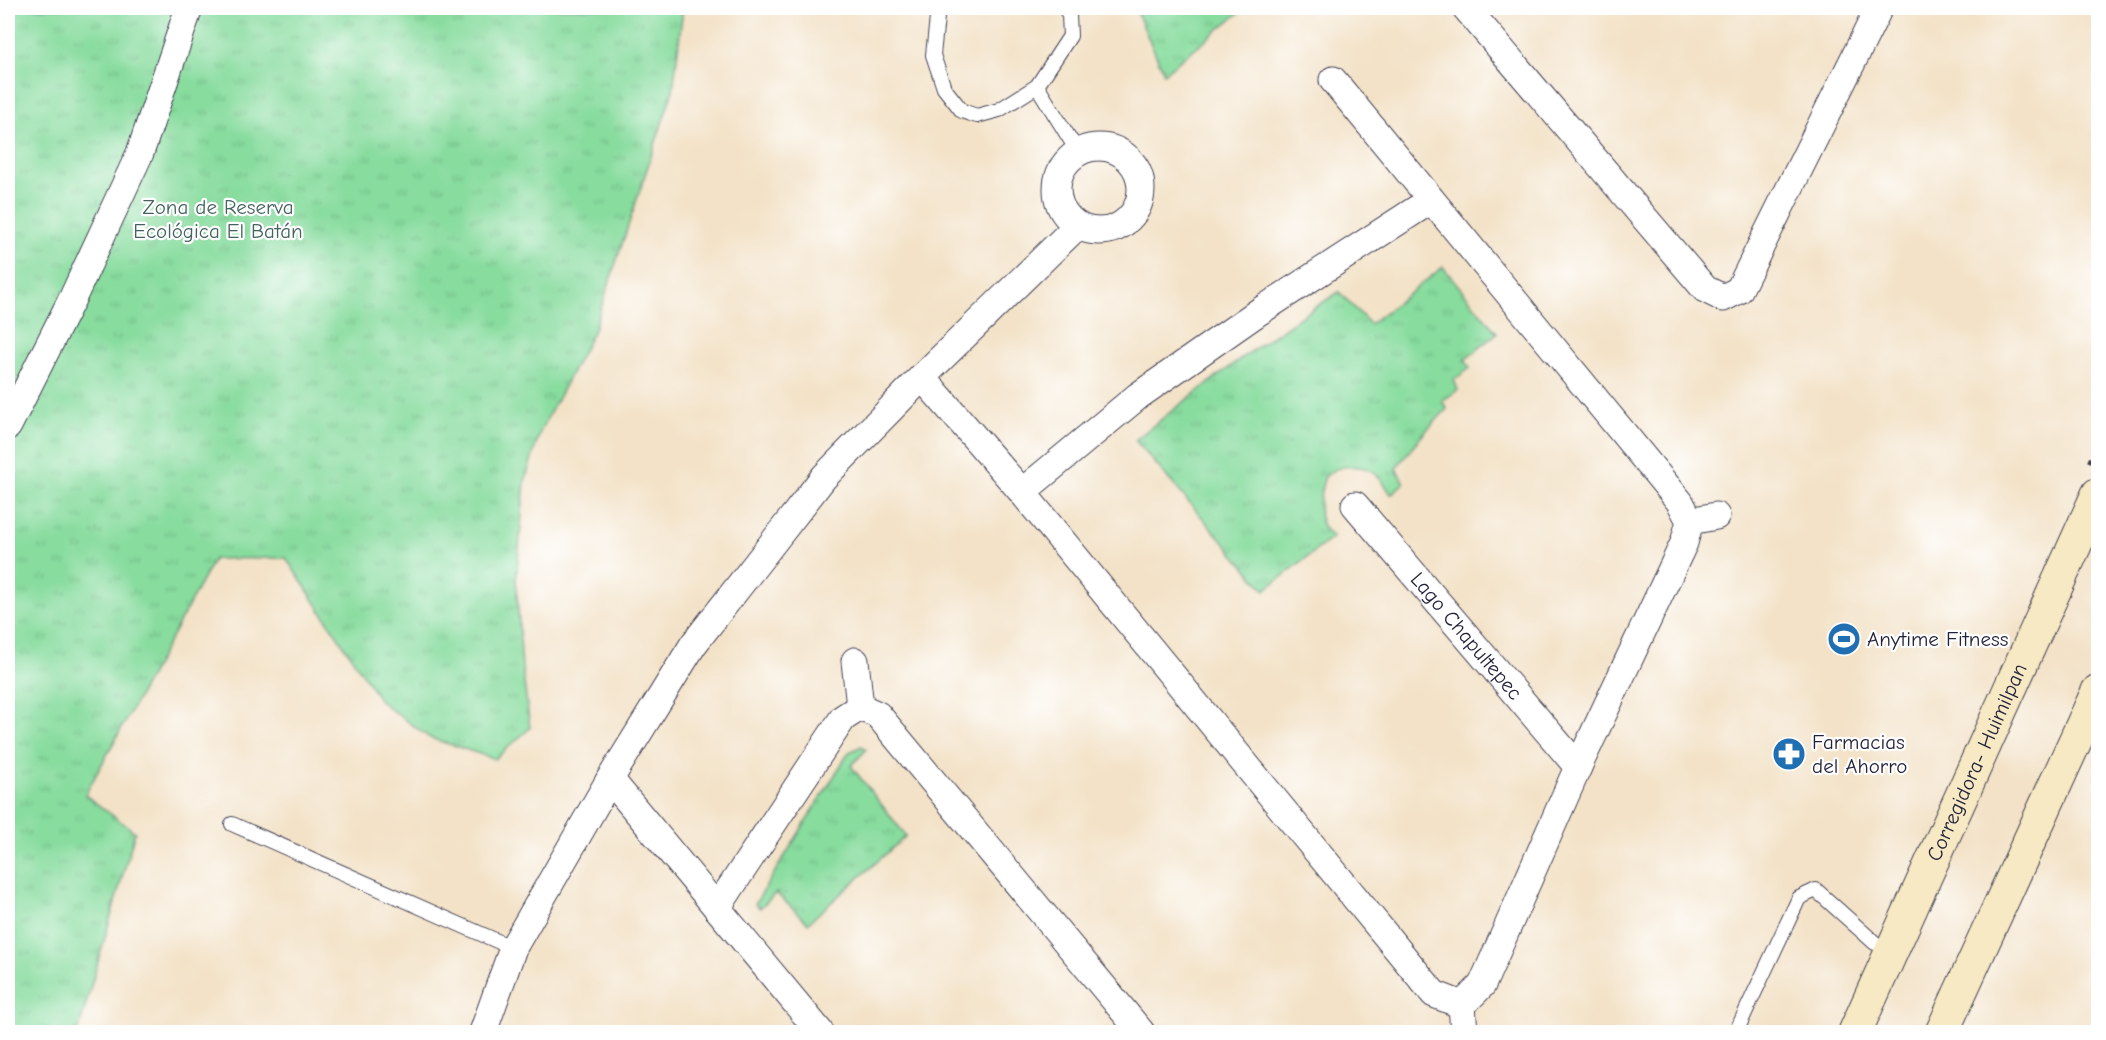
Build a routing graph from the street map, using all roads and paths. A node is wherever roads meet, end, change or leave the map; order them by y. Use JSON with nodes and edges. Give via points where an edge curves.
{"nodes":[{"id":1,"x":189,"y":8,"type":"edge"},
{"id":2,"x":938,"y":8,"type":"edge"},
{"id":3,"x":1065,"y":8,"type":"edge"},
{"id":4,"x":1466,"y":8,"type":"edge"},
{"id":5,"x":1879,"y":8,"type":"edge"},
{"id":6,"x":1333,"y":80,"type":"dead end"},
{"id":7,"x":1037,"y":86,"type":"junction"},
{"id":8,"x":1078,"y":152,"type":"junction"},
{"id":9,"x":1431,"y":200,"type":"junction"},
{"id":10,"x":1077,"y":226,"type":"junction"},
{"id":11,"x":922,"y":377,"type":"junction"},
{"id":12,"x":8,"y":426,"type":"edge"},
{"id":13,"x":1022,"y":492,"type":"junction"},
{"id":14,"x":2098,"y":494,"type":"edge"},
{"id":15,"x":1355,"y":505,"type":"dead end"},
{"id":16,"x":855,"y":661,"type":"dead end"},
{"id":17,"x":2098,"y":691,"type":"edge"},
{"id":18,"x":860,"y":707,"type":"junction"},
{"id":19,"x":1578,"y":767,"type":"junction"},
{"id":20,"x":610,"y":779,"type":"junction"},
{"id":21,"x":232,"y":824,"type":"dead end"},
{"id":22,"x":717,"y":908,"type":"junction"},
{"id":23,"x":1875,"y":943,"type":"dead end"},
{"id":24,"x":513,"y":948,"type":"junction"},
{"id":25,"x":1462,"y":1005,"type":"junction"},
{"id":26,"x":1945,"y":1030,"type":"edge"},
{"id":27,"x":483,"y":1032,"type":"edge"},
{"id":28,"x":820,"y":1032,"type":"edge"},
{"id":29,"x":1141,"y":1032,"type":"edge"},
{"id":30,"x":1464,"y":1032,"type":"edge"},
{"id":31,"x":1736,"y":1032,"type":"edge"},
{"id":32,"x":1855,"y":1032,"type":"edge"}],
"edges":[{"from":1,"to":12,"type":"street","via":[[140,153]]},
{"from":2,"to":7,"type":"lane","via":[[933,55],[944,88],[962,111],[977,116],[999,110]]},
{"from":3,"to":7,"type":"lane","via":[[1070,36]]},
{"from":4,"to":5,"type":"street","via":[[1705,289],[1723,298],[1739,290]]},
{"from":6,"to":9,"type":"street"},
{"from":7,"to":8,"type":"lane"},
{"from":8,"to":10,"type":"street","via":[[1062,167],[1056,188],[1062,210]]},
{"from":8,"to":10,"type":"street","via":[[1100,147],[1120,152],[1136,168],[1141,189],[1136,211],[1120,226],[1098,232]]},
{"from":9,"to":13,"type":"street","via":[[1138,396]]},
{"from":9,"to":19,"type":"street","via":[[1680,501],[1703,519],[1684,543]]},
{"from":10,"to":11,"type":"street"},
{"from":11,"to":13,"type":"street"},
{"from":11,"to":20,"type":"street","via":[[824,477],[693,645]]},
{"from":13,"to":25,"type":"street","via":[[1434,994]]},
{"from":14,"to":32,"type":"main road","name":"Corregidora- Huimilpan"},
{"from":15,"to":19,"type":"street","name":"Lago Chapultepec"},
{"from":16,"to":18,"type":"street"},
{"from":17,"to":26,"type":"main road"},
{"from":18,"to":22,"type":"street","via":[[843,717]]},
{"from":18,"to":29,"type":"street","via":[[878,715]]},
{"from":19,"to":25,"type":"street","via":[[1482,985]]},
{"from":20,"to":22,"type":"street"},
{"from":20,"to":24,"type":"street"},
{"from":21,"to":24,"type":"lane"},
{"from":22,"to":28,"type":"street"},
{"from":23,"to":31,"type":"lane","via":[[1816,890],[1799,898]]},
{"from":24,"to":27,"type":"street"},
{"from":25,"to":30,"type":"street"}]}
